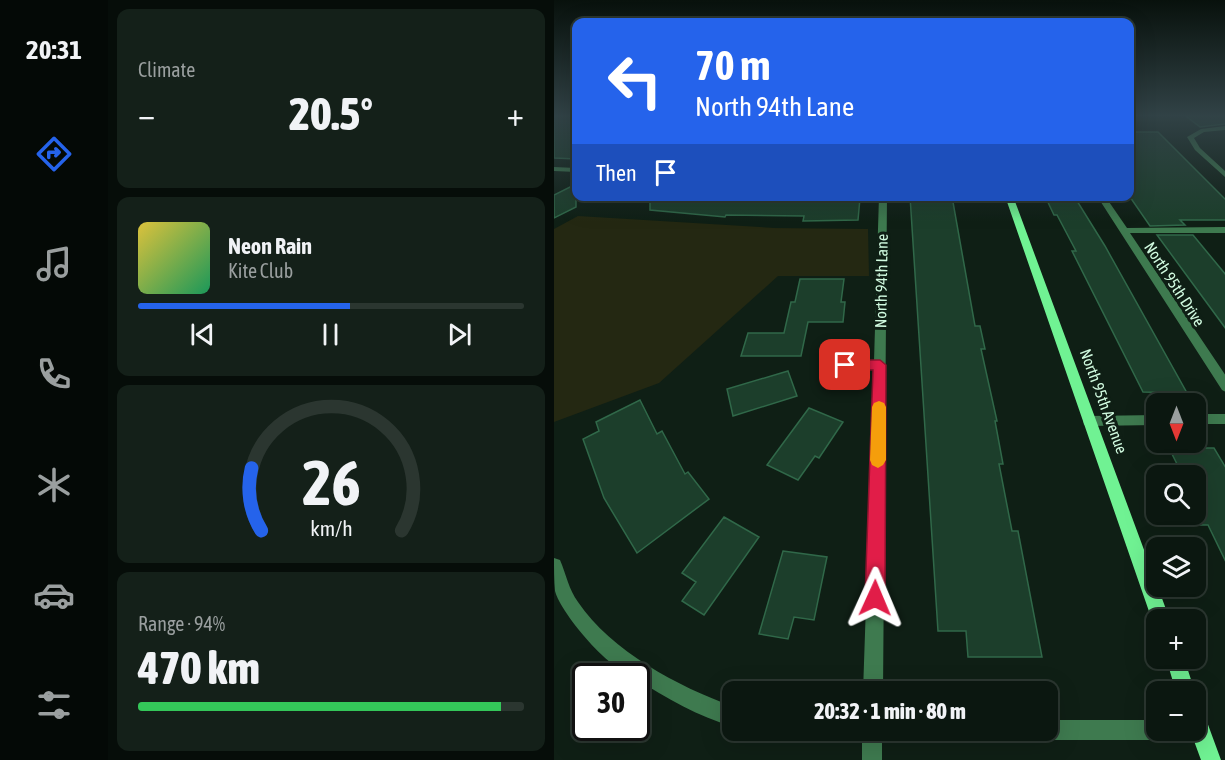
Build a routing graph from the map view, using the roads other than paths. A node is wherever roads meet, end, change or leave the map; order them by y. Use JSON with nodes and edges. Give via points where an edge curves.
{"nodes":[{"id":1,"x":1199,"y":151,"type":"edge"},
{"id":2,"x":554,"y":169,"type":"edge"},
{"id":3,"x":572,"y":170,"type":"edge"},
{"id":4,"x":572,"y":171,"type":"edge"},
{"id":5,"x":1226,"y":176,"type":"edge"},
{"id":6,"x":558,"y":178,"type":"dead end"},
{"id":7,"x":883,"y":201,"type":"edge"},
{"id":8,"x":1011,"y":201,"type":"edge"},
{"id":9,"x":1104,"y":201,"type":"edge"},
{"id":10,"x":1226,"y":230,"type":"edge"},
{"id":11,"x":1123,"y":231,"type":"junction"},
{"id":12,"x":845,"y":365,"type":"dead end"},
{"id":13,"x":880,"y":365,"type":"junction"},
{"id":14,"x":1226,"y":387,"type":"edge"},
{"id":15,"x":1206,"y":419,"type":"edge"},
{"id":16,"x":1226,"y":419,"type":"edge"},
{"id":17,"x":1146,"y":420,"type":"edge"},
{"id":18,"x":1089,"y":421,"type":"junction"},
{"id":19,"x":554,"y":566,"type":"edge"},
{"id":20,"x":1157,"y":609,"type":"edge"},
{"id":21,"x":873,"y":681,"type":"edge"},
{"id":22,"x":722,"y":712,"type":"edge"},
{"id":23,"x":1058,"y":730,"type":"edge"},
{"id":24,"x":1146,"y":730,"type":"edge"},
{"id":25,"x":872,"y":741,"type":"edge"},
{"id":26,"x":1203,"y":741,"type":"edge"},
{"id":27,"x":872,"y":760,"type":"edge"},
{"id":28,"x":1211,"y":760,"type":"edge"}],
"edges":[{"from":1,"to":5,"type":"street"},
{"from":2,"to":3,"type":"street"},
{"from":4,"to":6,"type":"street"},
{"from":7,"to":13,"type":"street","name":"North 94th Lane"},
{"from":8,"to":18,"type":"street","name":"North 95th Avenue"},
{"from":9,"to":11,"type":"street","name":"North 95th Drive"},
{"from":10,"to":11,"type":"street"},
{"from":11,"to":14,"type":"street","name":"North 95th Drive"},
{"from":12,"to":13,"type":"street"},
{"from":13,"to":21,"type":"street","name":"North 94th Lane"},
{"from":15,"to":16,"type":"street"},
{"from":17,"to":18,"type":"street"},
{"from":18,"to":20,"type":"street","name":"North 95th Avenue"},
{"from":19,"to":22,"type":"street","via":[[572,609],[624,660],[676,692]]},
{"from":23,"to":24,"type":"street"},
{"from":25,"to":27,"type":"street"},
{"from":26,"to":28,"type":"street"}]}
